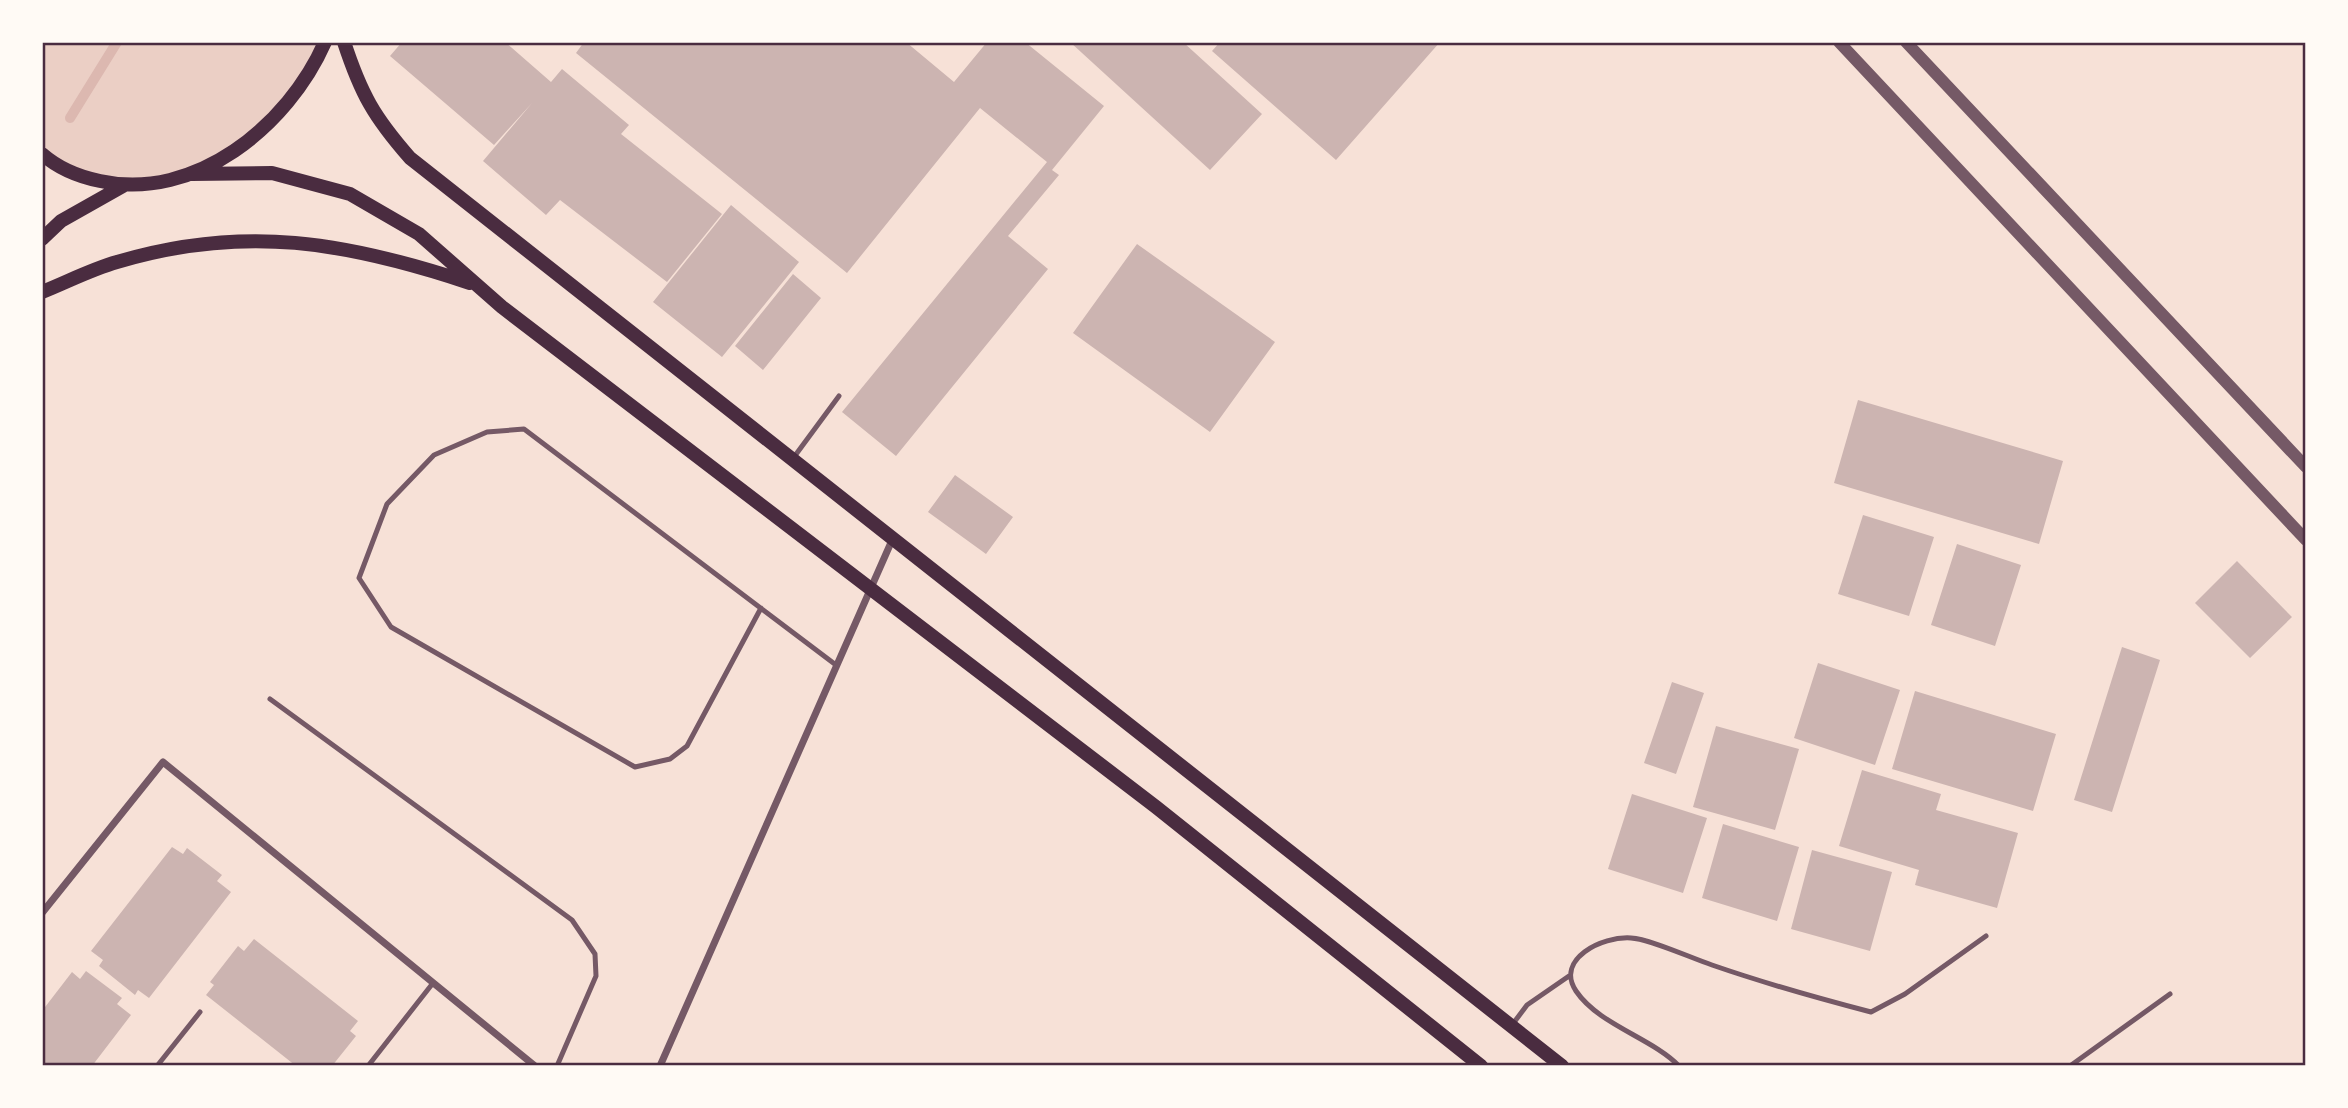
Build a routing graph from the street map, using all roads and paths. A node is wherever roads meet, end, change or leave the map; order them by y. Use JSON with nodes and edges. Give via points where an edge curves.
{"nodes":[{"id":1,"x":325,"y":42,"type":"edge"},
{"id":2,"x":344,"y":42,"type":"edge"},
{"id":3,"x":1839,"y":42,"type":"edge"},
{"id":4,"x":1906,"y":42,"type":"edge"},
{"id":5,"x":42,"y":154,"type":"edge"},
{"id":6,"x":192,"y":174,"type":"junction"},
{"id":7,"x":122,"y":186,"type":"junction"},
{"id":8,"x":42,"y":239,"type":"edge"},
{"id":9,"x":474,"y":285,"type":"junction"},
{"id":10,"x":42,"y":292,"type":"edge"},
{"id":11,"x":839,"y":396,"type":"dead end"},
{"id":12,"x":792,"y":460,"type":"junction"},
{"id":13,"x":2306,"y":467,"type":"edge"},
{"id":14,"x":893,"y":537,"type":"junction"},
{"id":15,"x":2306,"y":540,"type":"edge"},
{"id":16,"x":869,"y":589,"type":"junction"},
{"id":17,"x":761,"y":608,"type":"junction"},
{"id":18,"x":836,"y":665,"type":"junction"},
{"id":19,"x":270,"y":699,"type":"dead end"},
{"id":20,"x":42,"y":913,"type":"edge"},
{"id":21,"x":1986,"y":936,"type":"dead end"},
{"id":22,"x":1569,"y":976,"type":"junction"},
{"id":23,"x":433,"y":983,"type":"junction"},
{"id":24,"x":2170,"y":994,"type":"dead end"},
{"id":25,"x":200,"y":1012,"type":"dead end"},
{"id":26,"x":1511,"y":1025,"type":"junction"},
{"id":27,"x":157,"y":1066,"type":"edge"},
{"id":28,"x":368,"y":1066,"type":"edge"},
{"id":29,"x":535,"y":1066,"type":"edge"},
{"id":30,"x":557,"y":1066,"type":"edge"},
{"id":31,"x":660,"y":1066,"type":"edge"},
{"id":32,"x":1481,"y":1066,"type":"edge"},
{"id":33,"x":1562,"y":1066,"type":"edge"},
{"id":34,"x":1679,"y":1066,"type":"edge"},
{"id":35,"x":2070,"y":1066,"type":"edge"}],
"edges":[{"from":1,"to":6,"type":"main road","via":[[283,108],[246,142]]},
{"from":2,"to":12,"type":"main road","via":[[359,87],[377,120],[410,158]]},
{"from":3,"to":15,"type":"street"},
{"from":4,"to":13,"type":"street"},
{"from":5,"to":7,"type":"main road","via":[[82,177]]},
{"from":6,"to":7,"type":"main road","via":[[159,184]]},
{"from":6,"to":9,"type":"main road","via":[[272,173],[350,194],[419,234]]},
{"from":7,"to":8,"type":"main road","via":[[61,221]]},
{"from":9,"to":10,"type":"main road","via":[[407,262],[335,246],[261,240],[188,245],[116,262]]},
{"from":9,"to":16,"type":"main road"},
{"from":11,"to":12,"type":"lane"},
{"from":12,"to":14,"type":"main road"},
{"from":14,"to":16,"type":"street"},
{"from":14,"to":26,"type":"main road"},
{"from":16,"to":18,"type":"street"},
{"from":16,"to":32,"type":"main road","via":[[1156,807]]},
{"from":17,"to":17,"type":"lane","via":[[524,429],[486,432],[435,455],[387,504],[359,578],[391,627],[635,767],[670,759],[687,746]]},
{"from":17,"to":18,"type":"lane"},
{"from":18,"to":31,"type":"street"},
{"from":19,"to":30,"type":"lane","via":[[572,920],[595,954],[596,976]]},
{"from":20,"to":23,"type":"street","via":[[163,762]]},
{"from":21,"to":22,"type":"lane","via":[[1905,995],[1871,1012],[1777,988],[1631,938],[1595,944],[1572,963]]},
{"from":22,"to":26,"type":"lane","via":[[1527,1006]]},
{"from":22,"to":34,"type":"lane","via":[[1577,993],[1618,1027],[1667,1053]]},
{"from":23,"to":28,"type":"lane"},
{"from":23,"to":29,"type":"street"},
{"from":24,"to":35,"type":"lane"},
{"from":25,"to":27,"type":"lane"},
{"from":26,"to":33,"type":"main road"}]}
